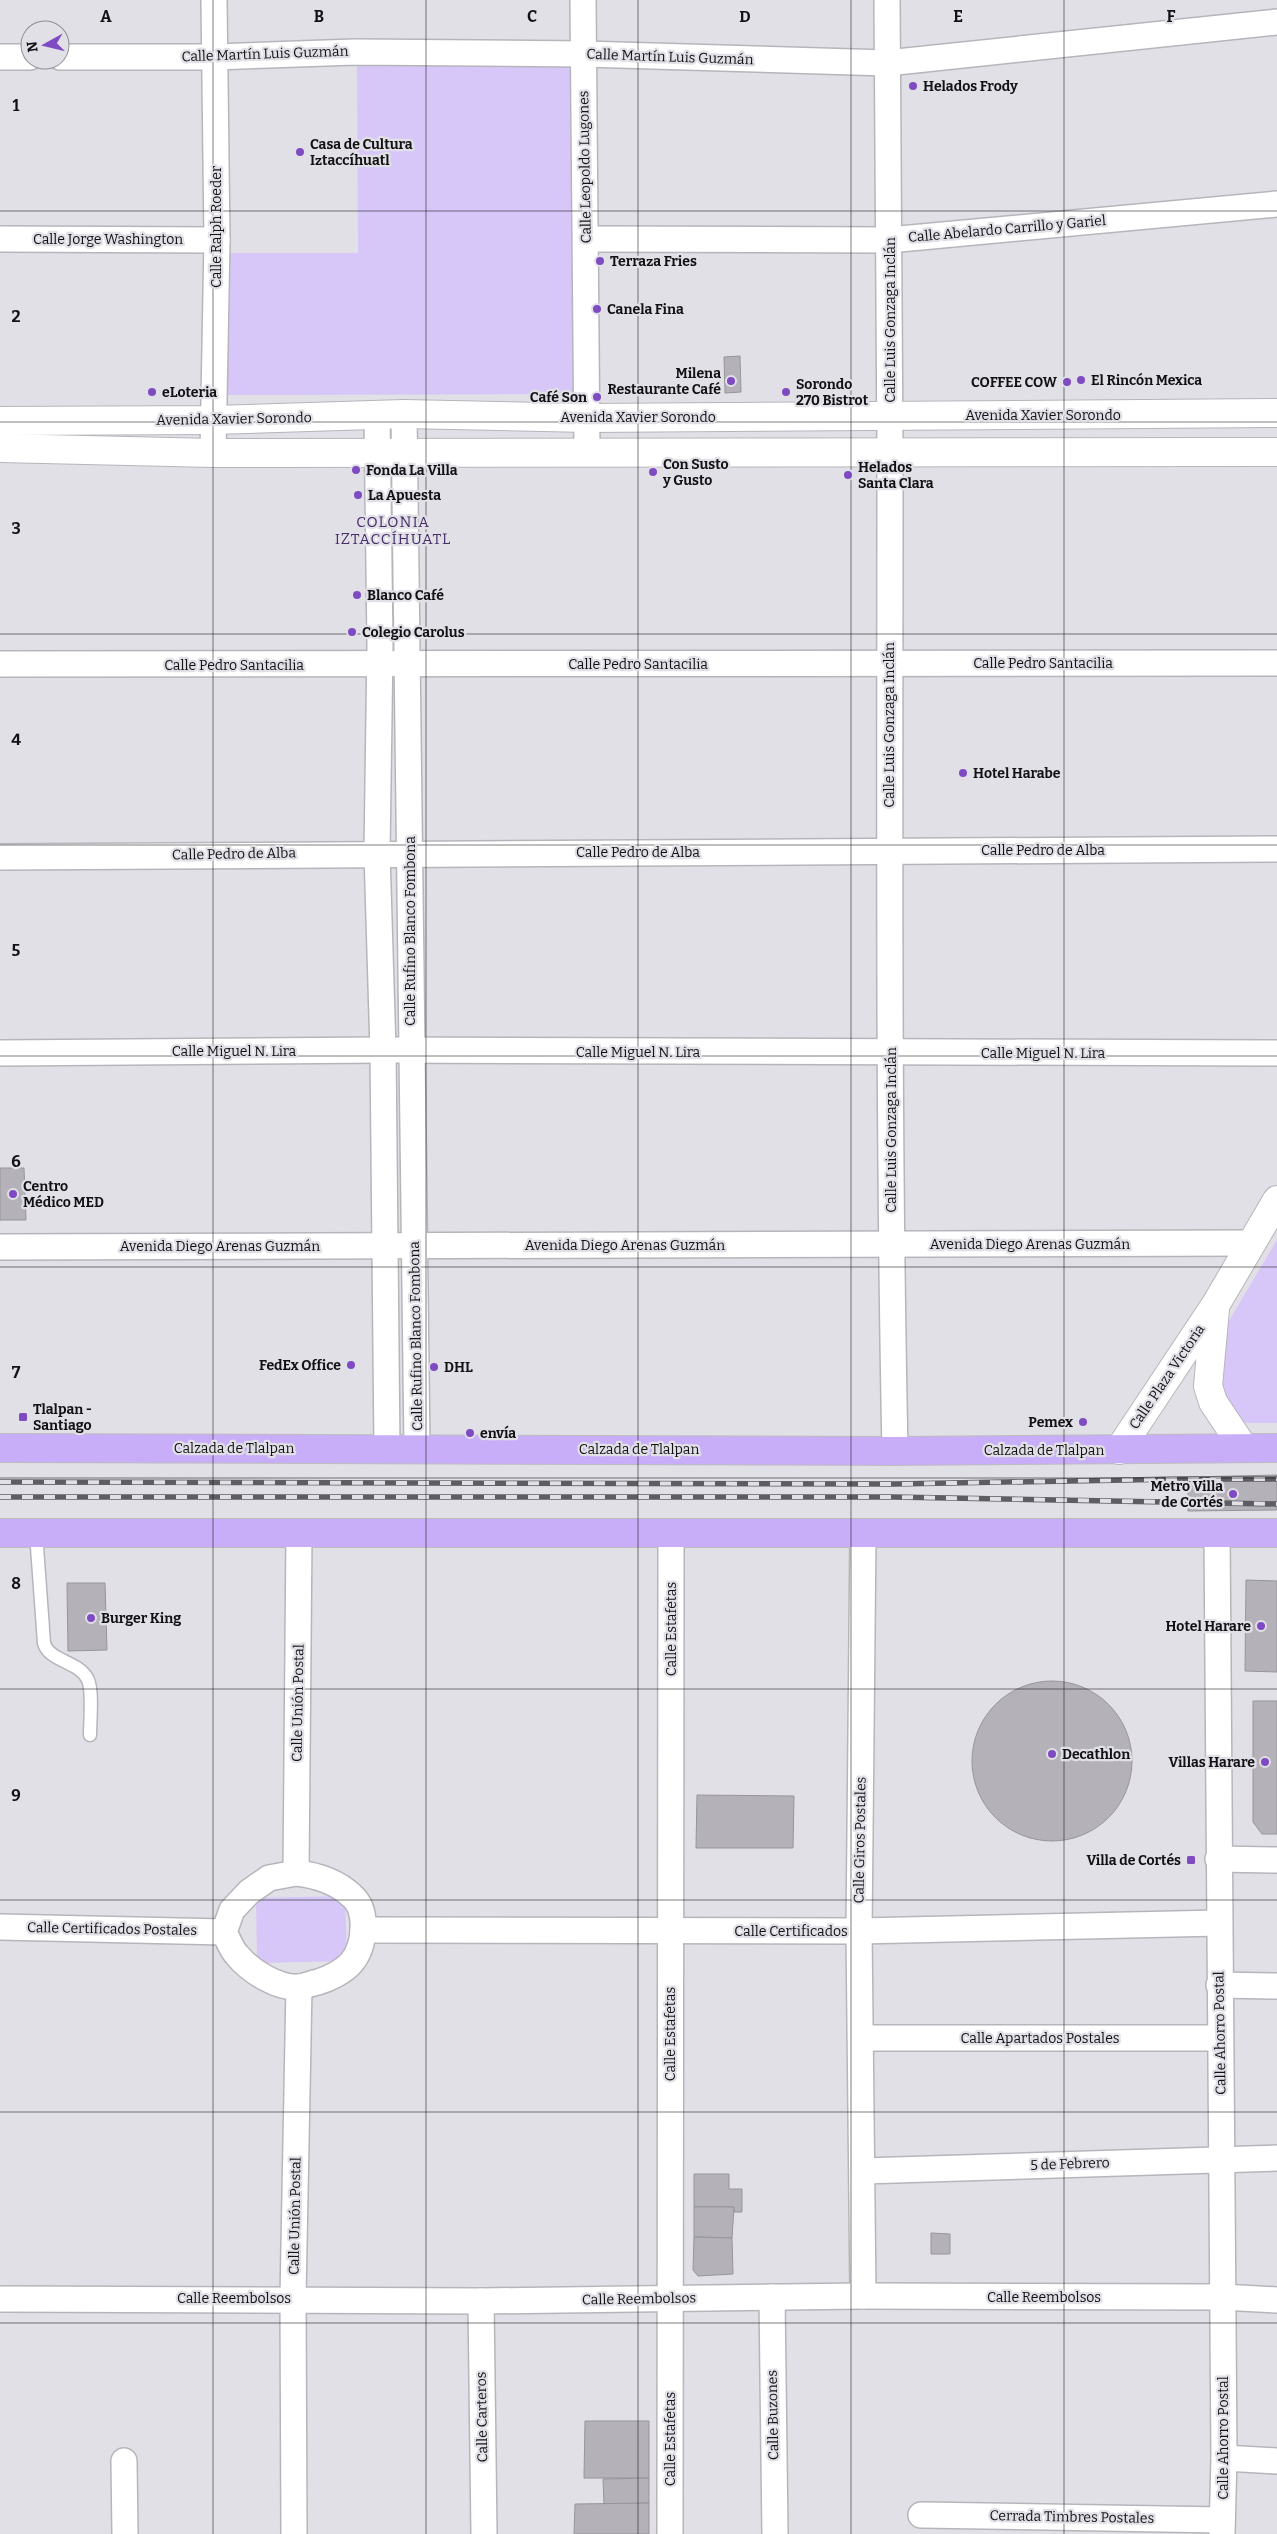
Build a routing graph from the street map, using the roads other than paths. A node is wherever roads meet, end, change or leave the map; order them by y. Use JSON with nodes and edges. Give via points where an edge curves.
{"nodes":[{"id":1,"x":214,"y":0,"type":"edge"},
{"id":2,"x":583,"y":0,"type":"edge"},
{"id":3,"x":887,"y":0,"type":"edge"},
{"id":4,"x":1277,"y":22,"type":"edge"},
{"id":5,"x":584,"y":54,"type":"junction"},
{"id":6,"x":215,"y":56,"type":"junction"},
{"id":7,"x":0,"y":57,"type":"edge"},
{"id":8,"x":20,"y":57,"type":"edge"},
{"id":9,"x":70,"y":57,"type":"edge"},
{"id":10,"x":887,"y":63,"type":"junction"},
{"id":11,"x":1277,"y":204,"type":"edge"},
{"id":12,"x":0,"y":239,"type":"edge"},
{"id":13,"x":586,"y":239,"type":"junction"},
{"id":14,"x":217,"y":240,"type":"junction"},
{"id":15,"x":889,"y":240,"type":"junction"},
{"id":16,"x":1277,"y":413,"type":"edge"},
{"id":17,"x":404,"y":414,"type":"junction"},
{"id":18,"x":378,"y":416,"type":"junction"},
{"id":19,"x":890,"y":416,"type":"junction"},
{"id":20,"x":588,"y":418,"type":"junction"},
{"id":21,"x":213,"y":420,"type":"junction"},
{"id":22,"x":0,"y":421,"type":"edge"},
{"id":23,"x":0,"y":448,"type":"edge"},
{"id":24,"x":378,"y":452,"type":"junction"},
{"id":25,"x":405,"y":452,"type":"junction"},
{"id":26,"x":1277,"y":452,"type":"edge"},
{"id":27,"x":587,"y":453,"type":"junction"},
{"id":28,"x":213,"y":454,"type":"junction"},
{"id":29,"x":890,"y":454,"type":"junction"},
{"id":30,"x":889,"y":662,"type":"junction"},
{"id":31,"x":1277,"y":663,"type":"edge"},
{"id":32,"x":0,"y":664,"type":"edge"},
{"id":33,"x":380,"y":665,"type":"junction"},
{"id":34,"x":408,"y":665,"type":"junction"},
{"id":35,"x":1277,"y":849,"type":"edge"},
{"id":36,"x":888,"y":851,"type":"junction"},
{"id":37,"x":410,"y":852,"type":"junction"},
{"id":38,"x":377,"y":853,"type":"junction"},
{"id":39,"x":0,"y":856,"type":"edge"},
{"id":40,"x":383,"y":1050,"type":"junction"},
{"id":41,"x":411,"y":1051,"type":"junction"},
{"id":42,"x":891,"y":1052,"type":"junction"},
{"id":43,"x":0,"y":1053,"type":"edge"},
{"id":44,"x":1277,"y":1053,"type":"edge"},
{"id":45,"x":1277,"y":1200,"type":"edge"},
{"id":46,"x":1251,"y":1243,"type":"junction"},
{"id":47,"x":384,"y":1245,"type":"junction"},
{"id":48,"x":415,"y":1245,"type":"junction"},
{"id":49,"x":890,"y":1245,"type":"junction"},
{"id":50,"x":0,"y":1247,"type":"edge"},
{"id":51,"x":1216,"y":1304,"type":"junction"},
{"id":52,"x":1243,"y":1447,"type":"junction"},
{"id":53,"x":0,"y":1448,"type":"edge"},
{"id":54,"x":388,"y":1448,"type":"junction"},
{"id":55,"x":417,"y":1448,"type":"junction"},
{"id":56,"x":1277,"y":1448,"type":"edge"},
{"id":57,"x":1118,"y":1450,"type":"junction"},
{"id":58,"x":895,"y":1451,"type":"junction"},
{"id":59,"x":0,"y":1533,"type":"edge"},
{"id":60,"x":36,"y":1533,"type":"junction"},
{"id":61,"x":299,"y":1533,"type":"junction"},
{"id":62,"x":863,"y":1533,"type":"junction"},
{"id":63,"x":1217,"y":1533,"type":"junction"},
{"id":64,"x":1277,"y":1533,"type":"edge"},
{"id":65,"x":671,"y":1534,"type":"junction"},
{"id":66,"x":90,"y":1735,"type":"dead end"},
{"id":67,"x":1218,"y":1859,"type":"junction"},
{"id":68,"x":1277,"y":1860,"type":"edge"},
{"id":69,"x":296,"y":1873,"type":"junction"},
{"id":70,"x":1219,"y":1923,"type":"junction"},
{"id":71,"x":0,"y":1927,"type":"edge"},
{"id":72,"x":363,"y":1930,"type":"junction"},
{"id":73,"x":670,"y":1931,"type":"junction"},
{"id":74,"x":859,"y":1931,"type":"junction"},
{"id":75,"x":224,"y":1932,"type":"junction"},
{"id":76,"x":1219,"y":1985,"type":"junction"},
{"id":77,"x":1277,"y":1986,"type":"edge"},
{"id":78,"x":299,"y":1987,"type":"junction"},
{"id":79,"x":861,"y":2038,"type":"junction"},
{"id":80,"x":1220,"y":2038,"type":"junction"},
{"id":81,"x":1277,"y":2158,"type":"edge"},
{"id":82,"x":1222,"y":2159,"type":"junction"},
{"id":83,"x":863,"y":2171,"type":"junction"},
{"id":84,"x":772,"y":2296,"type":"junction"},
{"id":85,"x":863,"y":2296,"type":"junction"},
{"id":86,"x":1222,"y":2297,"type":"junction"},
{"id":87,"x":293,"y":2298,"type":"junction"},
{"id":88,"x":0,"y":2299,"type":"edge"},
{"id":89,"x":671,"y":2299,"type":"junction"},
{"id":90,"x":1277,"y":2300,"type":"edge"},
{"id":91,"x":481,"y":2301,"type":"junction"},
{"id":92,"x":1224,"y":2458,"type":"junction"},
{"id":93,"x":124,"y":2461,"type":"dead end"},
{"id":94,"x":1277,"y":2461,"type":"edge"},
{"id":95,"x":922,"y":2515,"type":"dead end"},
{"id":96,"x":1222,"y":2527,"type":"edge"},
{"id":97,"x":125,"y":2534,"type":"edge"},
{"id":98,"x":294,"y":2534,"type":"edge"},
{"id":99,"x":484,"y":2534,"type":"edge"},
{"id":100,"x":670,"y":2534,"type":"edge"},
{"id":101,"x":775,"y":2534,"type":"edge"}],
"edges":[{"from":1,"to":6,"type":"street","name":"Calle Ralph Roeder"},
{"from":2,"to":5,"type":"street","name":"Calle Leopoldo Lugones"},
{"from":3,"to":10,"type":"street","name":"Calle Luis Gonzaga Inclán"},
{"from":4,"to":10,"type":"street","name":"Calle Martín Luis Guzmán"},
{"from":5,"to":6,"type":"street","name":"Calle Martín Luis Guzmán","via":[[354,52]]},
{"from":5,"to":10,"type":"street","name":"Calle Martín Luis Guzmán"},
{"from":5,"to":13,"type":"street","name":"Calle Leopoldo Lugones"},
{"from":6,"to":9,"type":"street","name":"Calle Martín Luis Guzmán"},
{"from":6,"to":14,"type":"street","name":"Calle Ralph Roeder"},
{"from":7,"to":8,"type":"street"},
{"from":10,"to":15,"type":"street","name":"Calle Luis Gonzaga Inclán"},
{"from":11,"to":15,"type":"street","name":"Calle Abelardo Carrillo y Gariel"},
{"from":12,"to":14,"type":"street","name":"Calle Jorge Washington"},
{"from":13,"to":15,"type":"street","name":"Calle Abelardo Carrillo y Gariel"},
{"from":13,"to":20,"type":"street","name":"Calle Leopoldo Lugones"},
{"from":14,"to":21,"type":"street","name":"Calle Ralph Roeder"},
{"from":15,"to":19,"type":"street","name":"Calle Luis Gonzaga Inclán"},
{"from":16,"to":19,"type":"street","name":"Avenida Xavier Sorondo"},
{"from":17,"to":18,"type":"street","name":"Avenida Xavier Sorondo"},
{"from":17,"to":20,"type":"street","name":"Avenida Xavier Sorondo"},
{"from":17,"to":25,"type":"street","name":"Calle Rufino Blanco Fombona"},
{"from":18,"to":21,"type":"street","name":"Avenida Xavier Sorondo"},
{"from":18,"to":24,"type":"street","name":"Calle Rufino Blanco Fombona"},
{"from":19,"to":20,"type":"street","name":"Avenida Xavier Sorondo"},
{"from":19,"to":29,"type":"street","name":"Calle Luis Gonzaga Inclán"},
{"from":20,"to":27,"type":"street","name":"Calle Leopoldo Lugones"},
{"from":21,"to":22,"type":"street","name":"Avenida Xavier Sorondo"},
{"from":21,"to":28,"type":"street","name":"Calle Ralph Roeder"},
{"from":23,"to":28,"type":"street"},
{"from":24,"to":25,"type":"street"},
{"from":24,"to":28,"type":"street"},
{"from":24,"to":33,"type":"street","name":"Calle Rufino Blanco Fombona"},
{"from":25,"to":27,"type":"street"},
{"from":25,"to":34,"type":"street","name":"Calle Rufino Blanco Fombona"},
{"from":26,"to":29,"type":"street"},
{"from":27,"to":29,"type":"street"},
{"from":29,"to":30,"type":"street","name":"Calle Luis Gonzaga Inclán"},
{"from":30,"to":31,"type":"street","name":"Calle Pedro Santacilia"},
{"from":30,"to":34,"type":"street","name":"Calle Pedro Santacilia"},
{"from":30,"to":36,"type":"street","name":"Calle Luis Gonzaga Inclán"},
{"from":32,"to":33,"type":"street","name":"Calle Pedro Santacilia"},
{"from":33,"to":34,"type":"street","name":"Calle Pedro Santacilia"},
{"from":33,"to":38,"type":"street","name":"Calle Rufino Blanco Fombona"},
{"from":34,"to":37,"type":"street","name":"Calle Rufino Blanco Fombona"},
{"from":35,"to":36,"type":"street","name":"Calle Pedro de Alba"},
{"from":36,"to":37,"type":"street","name":"Calle Pedro de Alba"},
{"from":36,"to":42,"type":"street","name":"Calle Luis Gonzaga Inclán"},
{"from":37,"to":38,"type":"street","name":"Calle Pedro de Alba"},
{"from":37,"to":41,"type":"street","name":"Calle Rufino Blanco Fombona"},
{"from":38,"to":39,"type":"street","name":"Calle Pedro de Alba"},
{"from":38,"to":40,"type":"street","name":"Calle Rufino Blanco Fombona"},
{"from":40,"to":41,"type":"street","name":"Calle Miguel N. Lira"},
{"from":40,"to":43,"type":"street","name":"Calle Miguel N. Lira"},
{"from":40,"to":47,"type":"street","name":"Calle Rufino Blanco Fombona"},
{"from":41,"to":42,"type":"street","name":"Calle Miguel N. Lira"},
{"from":41,"to":48,"type":"street","name":"Calle Rufino Blanco Fombona"},
{"from":42,"to":44,"type":"street","name":"Calle Miguel N. Lira"},
{"from":42,"to":49,"type":"street","name":"Calle Luis Gonzaga Inclán"},
{"from":45,"to":46,"type":"street","name":"Calle Plaza Victoria"},
{"from":46,"to":49,"type":"street","name":"Avenida Diego Arenas Guzmán"},
{"from":46,"to":51,"type":"street","name":"Calle Plaza Victoria"},
{"from":47,"to":48,"type":"street","name":"Avenida Diego Arenas Guzmán"},
{"from":47,"to":50,"type":"street","name":"Avenida Diego Arenas Guzmán"},
{"from":47,"to":54,"type":"street","name":"Calle Rufino Blanco Fombona"},
{"from":48,"to":49,"type":"street","name":"Avenida Diego Arenas Guzmán"},
{"from":48,"to":55,"type":"street","name":"Calle Rufino Blanco Fombona"},
{"from":49,"to":58,"type":"street","name":"Calle Luis Gonzaga Inclán"},
{"from":51,"to":52,"type":"street","name":"Calle Plaza Victoria","via":[[1208,1386],[1213,1402]]},
{"from":51,"to":57,"type":"street","name":"Calle Plaza Victoria"},
{"from":52,"to":56,"type":"highway","name":"Calzada de Tlalpan"},
{"from":52,"to":57,"type":"highway","name":"Calzada de Tlalpan"},
{"from":53,"to":54,"type":"highway","name":"Calzada de Tlalpan"},
{"from":54,"to":55,"type":"highway","name":"Calzada de Tlalpan"},
{"from":55,"to":58,"type":"highway","name":"Calzada de Tlalpan"},
{"from":57,"to":58,"type":"highway","name":"Calzada de Tlalpan"},
{"from":59,"to":60,"type":"highway"},
{"from":60,"to":61,"type":"highway"},
{"from":60,"to":66,"type":"lane","via":[[44,1643],[48,1652],[80,1670],[88,1680]]},
{"from":61,"to":65,"type":"highway"},
{"from":61,"to":69,"type":"street","name":"Calle Unión Postal"},
{"from":62,"to":63,"type":"highway"},
{"from":62,"to":65,"type":"highway"},
{"from":62,"to":74,"type":"street","name":"Calle Giros Postales"},
{"from":63,"to":64,"type":"highway"},
{"from":63,"to":67,"type":"street","name":"Calle Ahorro Postal"},
{"from":65,"to":73,"type":"street","name":"Calle Estafetas"},
{"from":67,"to":68,"type":"street"},
{"from":67,"to":70,"type":"street","name":"Calle Ahorro Postal"},
{"from":69,"to":72,"type":"street","via":[[319,1877],[353,1896],[361,1913]]},
{"from":69,"to":75,"type":"street","via":[[269,1878],[249,1892],[232,1910]]},
{"from":70,"to":74,"type":"street","name":"Calle Certificados"},
{"from":70,"to":76,"type":"street","name":"Calle Ahorro Postal"},
{"from":71,"to":75,"type":"street","name":"Calle Certificados Postales"},
{"from":72,"to":73,"type":"street","name":"Calle Certificados"},
{"from":72,"to":78,"type":"street","via":[[351,1964],[327,1979]]},
{"from":73,"to":74,"type":"street","name":"Calle Certificados"},
{"from":73,"to":89,"type":"street","name":"Calle Estafetas"},
{"from":74,"to":79,"type":"street","name":"Calle Giros Postales"},
{"from":75,"to":78,"type":"street","via":[[237,1955],[259,1973],[277,1984]]},
{"from":76,"to":77,"type":"street"},
{"from":76,"to":80,"type":"street","name":"Calle Ahorro Postal"},
{"from":78,"to":87,"type":"street","name":"Calle Unión Postal"},
{"from":79,"to":80,"type":"street","name":"Calle Apartados Postales"},
{"from":79,"to":83,"type":"street","name":"Calle Giros Postales"},
{"from":80,"to":82,"type":"street","name":"Calle Ahorro Postal"},
{"from":81,"to":82,"type":"street","name":"5 de Febrero"},
{"from":82,"to":83,"type":"street","name":"5 de Febrero"},
{"from":82,"to":86,"type":"street","name":"Calle Ahorro Postal"},
{"from":83,"to":85,"type":"street","name":"Calle Giros Postales"},
{"from":84,"to":85,"type":"street","name":"Calle Reembolsos"},
{"from":84,"to":89,"type":"street","name":"Calle Reembolsos"},
{"from":84,"to":101,"type":"street","name":"Calle Buzones"},
{"from":85,"to":86,"type":"street","name":"Calle Reembolsos"},
{"from":86,"to":90,"type":"street","name":"Calle Reembolsos"},
{"from":86,"to":92,"type":"street","name":"Calle Ahorro Postal"},
{"from":87,"to":88,"type":"street","name":"Calle Reembolsos"},
{"from":87,"to":91,"type":"street","name":"Calle Reembolsos"},
{"from":87,"to":98,"type":"street","name":"Calle Unión Postal"},
{"from":89,"to":91,"type":"street","name":"Calle Reembolsos"},
{"from":89,"to":100,"type":"street","name":"Calle Estafetas"},
{"from":91,"to":99,"type":"street","name":"Calle Carteros"},
{"from":92,"to":94,"type":"street"},
{"from":92,"to":96,"type":"street","name":"Calle Ahorro Postal"},
{"from":93,"to":97,"type":"street"},
{"from":95,"to":96,"type":"street","name":"Cerrada Timbres Postales"}]}
